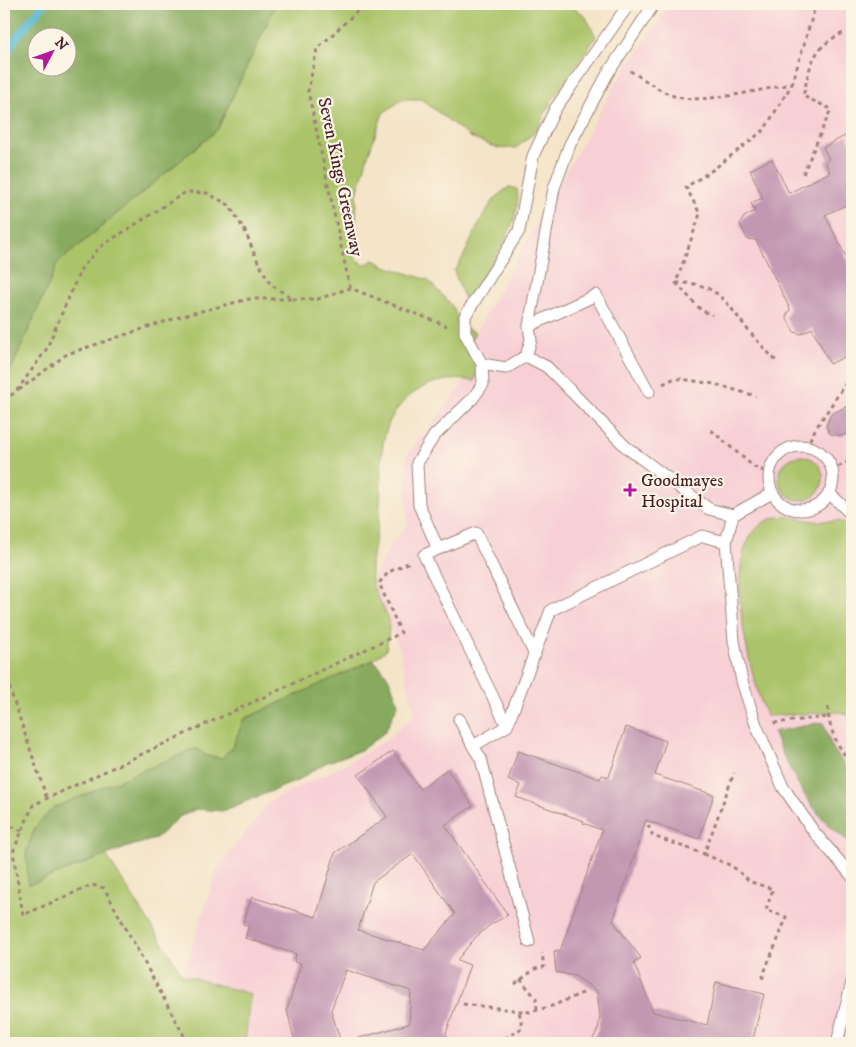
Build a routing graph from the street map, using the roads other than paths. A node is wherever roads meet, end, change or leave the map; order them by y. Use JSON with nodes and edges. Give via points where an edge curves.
{"nodes":[{"id":1,"x":629,"y":4,"type":"edge"},
{"id":2,"x":654,"y":4,"type":"edge"},
{"id":3,"x":529,"y":326,"type":"junction"},
{"id":4,"x":526,"y":356,"type":"junction"},
{"id":5,"x":482,"y":364,"type":"junction"},
{"id":6,"x":649,"y":392,"type":"road end"},
{"id":7,"x":772,"y":493,"type":"junction"},
{"id":8,"x":829,"y":493,"type":"junction"},
{"id":9,"x":733,"y":515,"type":"junction"},
{"id":10,"x":852,"y":515,"type":"edge"},
{"id":11,"x":726,"y":542,"type":"junction"},
{"id":12,"x":438,"y":549,"type":"junction"},
{"id":13,"x":536,"y":655,"type":"junction"},
{"id":14,"x":459,"y":719,"type":"dead end"},
{"id":15,"x":507,"y":726,"type":"junction"},
{"id":16,"x":474,"y":746,"type":"junction"},
{"id":17,"x":852,"y":876,"type":"edge"},
{"id":18,"x":529,"y":942,"type":"dead end"},
{"id":19,"x":852,"y":986,"type":"edge"},
{"id":20,"x":837,"y":1043,"type":"edge"}],
"edges":[{"from":1,"to":5,"type":"lane","via":[[555,109],[533,156],[519,231],[465,316],[465,333]]},
{"from":2,"to":3,"type":"lane","via":[[614,64],[570,144],[554,188]]},
{"from":3,"to":4,"type":"lane","via":[[531,340]]},
{"from":3,"to":6,"type":"lane","via":[[596,295]]},
{"from":4,"to":5,"type":"lane","via":[[506,368]]},
{"from":4,"to":9,"type":"lane","via":[[547,366],[626,447],[709,509]]},
{"from":5,"to":12,"type":"lane","via":[[483,384],[434,436],[418,463],[419,504]]},
{"from":7,"to":8,"type":"lane","via":[[778,501],[796,510],[815,507]]},
{"from":7,"to":8,"type":"lane","via":[[769,473],[772,464],[778,455],[796,446],[822,455],[832,470]]},
{"from":7,"to":9,"type":"lane"},
{"from":8,"to":10,"type":"lane"},
{"from":9,"to":11,"type":"lane"},
{"from":11,"to":13,"type":"lane","via":[[702,536],[551,610]]},
{"from":11,"to":17,"type":"lane","via":[[734,641],[756,725],[783,787],[814,832]]},
{"from":12,"to":13,"type":"lane","via":[[476,533]]},
{"from":12,"to":15,"type":"lane","via":[[424,555]]},
{"from":13,"to":15,"type":"lane"},
{"from":14,"to":16,"type":"lane"},
{"from":15,"to":16,"type":"lane"},
{"from":16,"to":18,"type":"lane","via":[[481,759]]},
{"from":19,"to":20,"type":"lane"}]}
